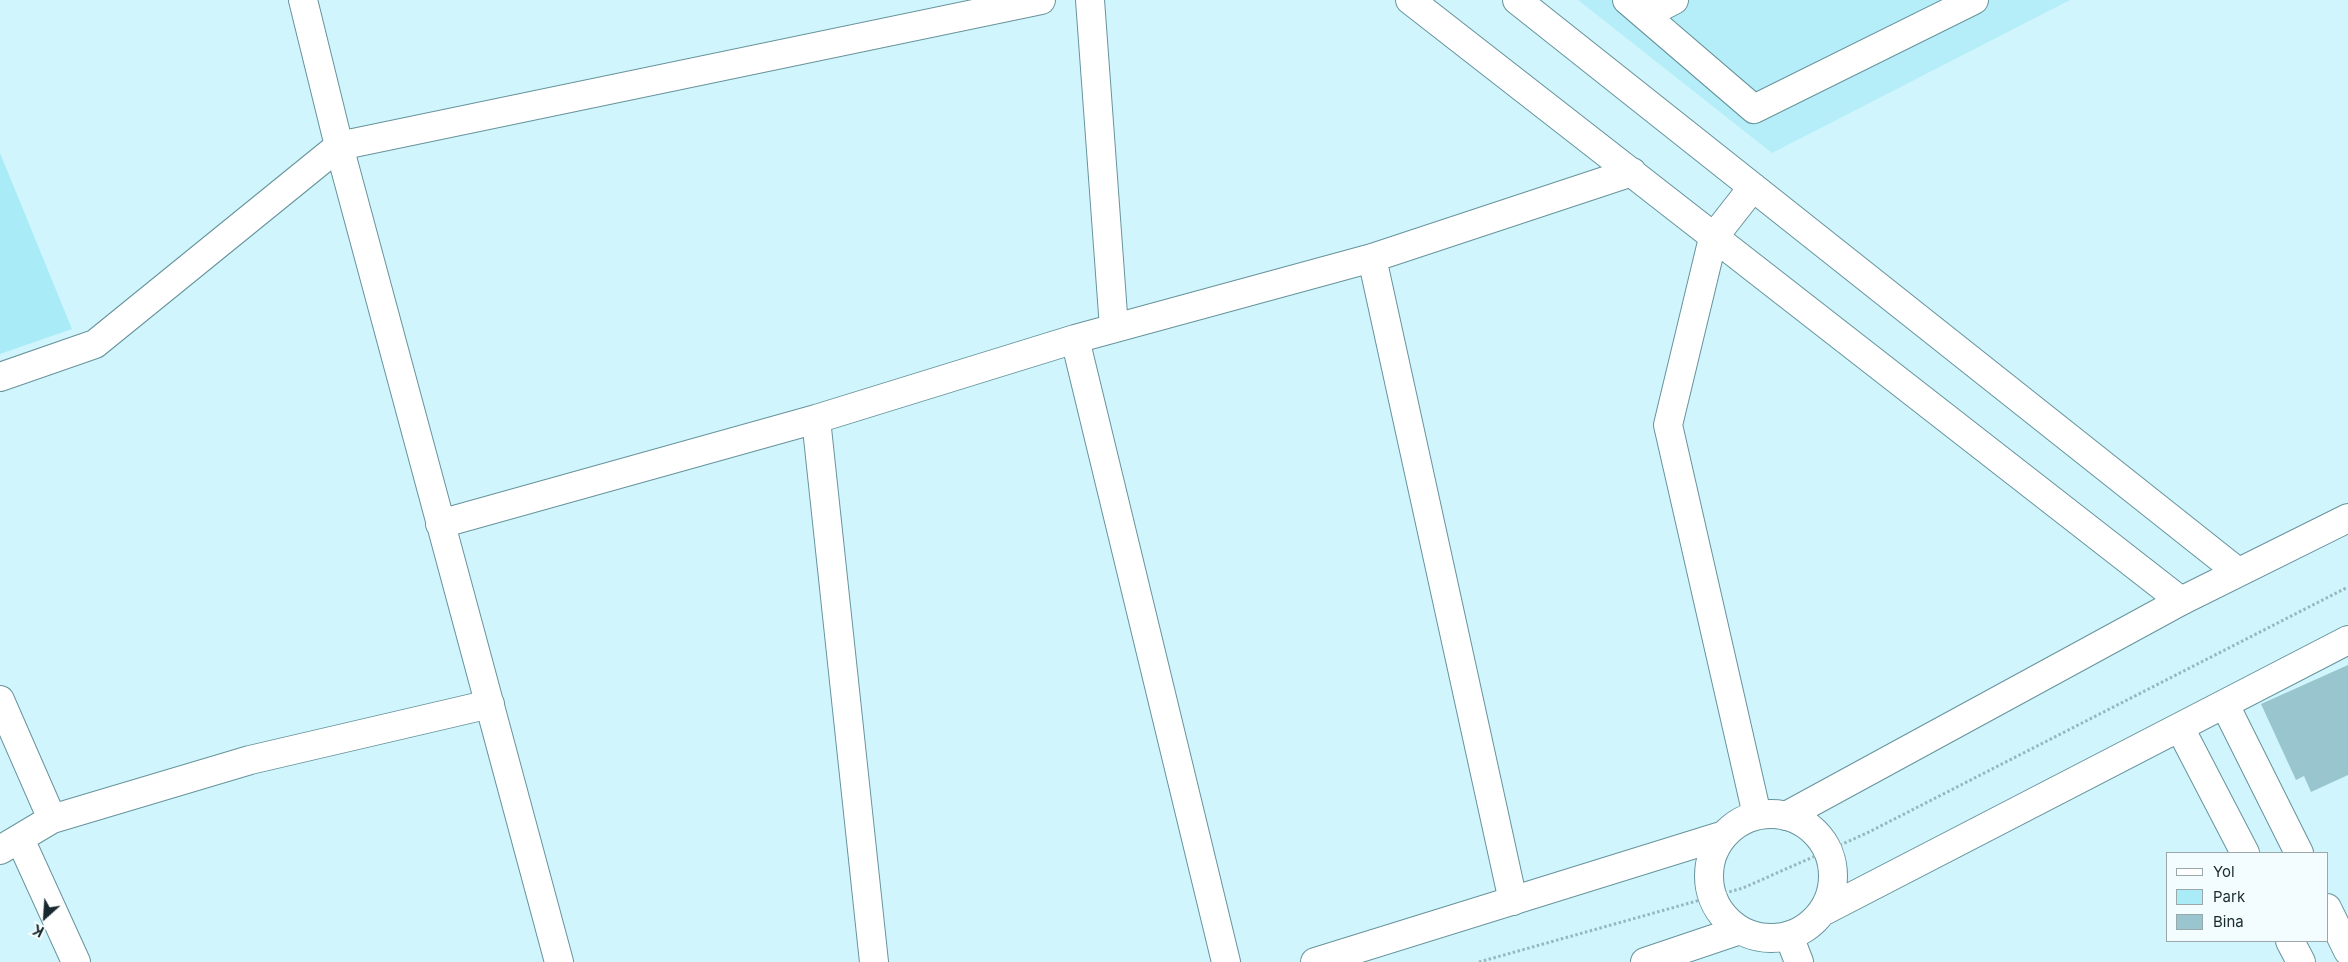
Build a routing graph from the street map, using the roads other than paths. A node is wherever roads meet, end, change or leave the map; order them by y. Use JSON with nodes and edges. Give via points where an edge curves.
{"nodes":[{"id":1,"x":303,"y":0,"type":"edge"},
{"id":2,"x":1042,"y":0,"type":"edge"},
{"id":3,"x":1090,"y":0,"type":"edge"},
{"id":4,"x":1410,"y":0,"type":"edge"},
{"id":5,"x":1517,"y":0,"type":"edge"},
{"id":6,"x":1674,"y":0,"type":"edge"},
{"id":7,"x":1974,"y":0,"type":"edge"},
{"id":8,"x":1636,"y":8,"type":"edge"},
{"id":9,"x":339,"y":146,"type":"junction"},
{"id":10,"x":1632,"y":172,"type":"junction"},
{"id":11,"x":1753,"y":187,"type":"junction"},
{"id":12,"x":1713,"y":238,"type":"junction"},
{"id":13,"x":1372,"y":258,"type":"junction"},
{"id":14,"x":1114,"y":328,"type":"junction"},
{"id":15,"x":1075,"y":339,"type":"junction"},
{"id":16,"x":0,"y":376,"type":"edge"},
{"id":17,"x":816,"y":419,"type":"junction"},
{"id":18,"x":2348,"y":518,"type":"edge"},
{"id":19,"x":440,"y":524,"type":"junction"},
{"id":20,"x":2238,"y":572,"type":"junction"},
{"id":21,"x":2181,"y":601,"type":"junction"},
{"id":22,"x":2348,"y":640,"type":"edge"},
{"id":23,"x":0,"y":700,"type":"edge"},
{"id":24,"x":490,"y":704,"type":"junction"},
{"id":25,"x":2225,"y":705,"type":"junction"},
{"id":26,"x":2180,"y":728,"type":"junction"},
{"id":27,"x":1757,"y":815,"type":"junction"},
{"id":28,"x":1786,"y":816,"type":"junction"},
{"id":29,"x":52,"y":819,"type":"junction"},
{"id":30,"x":1724,"y":835,"type":"junction"},
{"id":31,"x":10,"y":844,"type":"edge"},
{"id":32,"x":2244,"y":852,"type":"edge"},
{"id":33,"x":2298,"y":852,"type":"edge"},
{"id":34,"x":1513,"y":901,"type":"junction"},
{"id":35,"x":2328,"y":910,"type":"edge"},
{"id":36,"x":1824,"y":911,"type":"junction"},
{"id":37,"x":1740,"y":930,"type":"junction"},
{"id":38,"x":1789,"y":936,"type":"junction"},
{"id":39,"x":2291,"y":942,"type":"edge"},
{"id":40,"x":2348,"y":951,"type":"edge"},
{"id":41,"x":76,"y":962,"type":"edge"},
{"id":42,"x":559,"y":962,"type":"edge"},
{"id":43,"x":874,"y":962,"type":"edge"},
{"id":44,"x":1226,"y":962,"type":"edge"},
{"id":45,"x":1315,"y":962,"type":"edge"},
{"id":46,"x":1645,"y":962,"type":"edge"},
{"id":47,"x":1799,"y":962,"type":"edge"},
{"id":48,"x":2301,"y":962,"type":"edge"}],
"edges":[{"from":1,"to":9,"type":"street"},
{"from":2,"to":9,"type":"street"},
{"from":3,"to":14,"type":"street"},
{"from":4,"to":10,"type":"street"},
{"from":5,"to":11,"type":"street"},
{"from":6,"to":8,"type":"street"},
{"from":7,"to":8,"type":"street","via":[[1754,110]]},
{"from":9,"to":16,"type":"street","via":[[95,344]]},
{"from":9,"to":19,"type":"street"},
{"from":10,"to":12,"type":"street"},
{"from":10,"to":13,"type":"street"},
{"from":11,"to":12,"type":"street"},
{"from":11,"to":20,"type":"street"},
{"from":12,"to":21,"type":"street"},
{"from":12,"to":27,"type":"street","via":[[1668,424]]},
{"from":13,"to":14,"type":"street"},
{"from":13,"to":34,"type":"street"},
{"from":14,"to":15,"type":"street"},
{"from":15,"to":17,"type":"street"},
{"from":15,"to":44,"type":"street"},
{"from":17,"to":19,"type":"street"},
{"from":17,"to":43,"type":"street"},
{"from":18,"to":20,"type":"street"},
{"from":19,"to":24,"type":"street"},
{"from":20,"to":21,"type":"street"},
{"from":21,"to":28,"type":"street"},
{"from":22,"to":25,"type":"street"},
{"from":23,"to":29,"type":"street"},
{"from":24,"to":29,"type":"street","via":[[250,760]]},
{"from":24,"to":42,"type":"street"},
{"from":25,"to":26,"type":"street"},
{"from":25,"to":33,"type":"street"},
{"from":26,"to":32,"type":"street"},
{"from":26,"to":36,"type":"street"},
{"from":27,"to":28,"type":"street"},
{"from":27,"to":30,"type":"street","via":[[1739,822]]},
{"from":28,"to":36,"type":"street","via":[[1796,818],[1814,831],[1828,851],[1834,869],[1832,891]]},
{"from":29,"to":31,"type":"street"},
{"from":30,"to":34,"type":"street"},
{"from":30,"to":37,"type":"street","via":[[1713,851],[1708,870],[1710,890],[1717,908],[1730,924]]},
{"from":31,"to":41,"type":"street"},
{"from":34,"to":45,"type":"street"},
{"from":35,"to":40,"type":"street"},
{"from":36,"to":38,"type":"street","via":[[1809,927]]},
{"from":37,"to":38,"type":"street","via":[[1768,939]]},
{"from":37,"to":46,"type":"street"},
{"from":38,"to":47,"type":"street"},
{"from":39,"to":48,"type":"street"}]}
